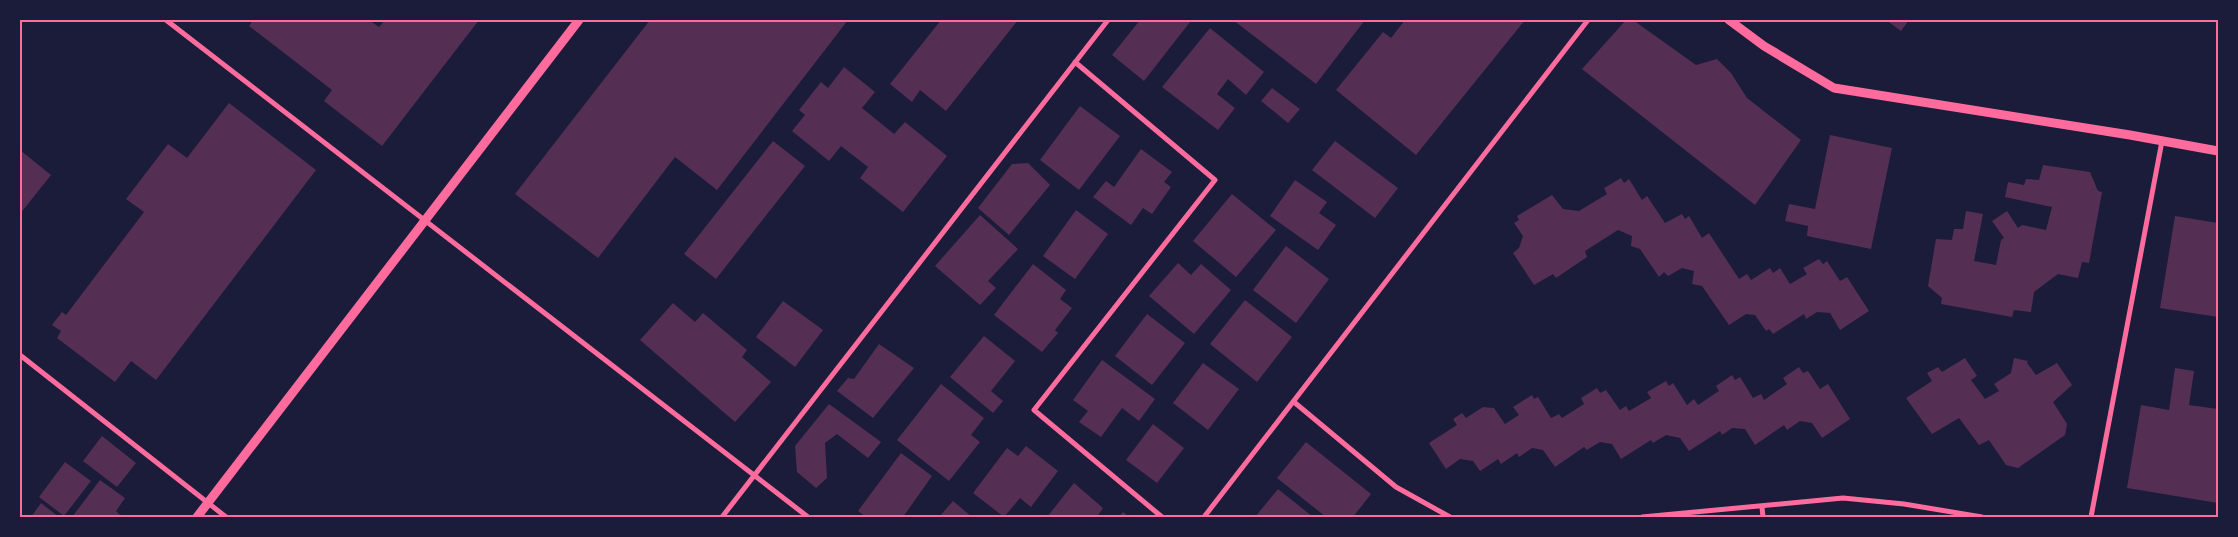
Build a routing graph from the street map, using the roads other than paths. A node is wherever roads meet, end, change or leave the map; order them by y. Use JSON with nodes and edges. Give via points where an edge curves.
{"nodes":[{"id":1,"x":166,"y":20,"type":"edge"},
{"id":2,"x":579,"y":20,"type":"edge"},
{"id":3,"x":1108,"y":20,"type":"edge"},
{"id":4,"x":1588,"y":20,"type":"edge"},
{"id":5,"x":1729,"y":20,"type":"edge"},
{"id":6,"x":1075,"y":62,"type":"junction"},
{"id":7,"x":2162,"y":141,"type":"junction"},
{"id":8,"x":2218,"y":151,"type":"edge"},
{"id":9,"x":423,"y":220,"type":"junction"},
{"id":10,"x":20,"y":355,"type":"edge"},
{"id":11,"x":1294,"y":402,"type":"junction"},
{"id":12,"x":754,"y":474,"type":"junction"},
{"id":13,"x":208,"y":502,"type":"junction"},
{"id":14,"x":1762,"y":507,"type":"junction"},
{"id":15,"x":197,"y":517,"type":"edge"},
{"id":16,"x":226,"y":517,"type":"edge"},
{"id":17,"x":722,"y":517,"type":"edge"},
{"id":18,"x":808,"y":517,"type":"edge"},
{"id":19,"x":1162,"y":517,"type":"edge"},
{"id":20,"x":1204,"y":517,"type":"edge"},
{"id":21,"x":1450,"y":517,"type":"edge"},
{"id":22,"x":1642,"y":517,"type":"edge"},
{"id":23,"x":1763,"y":517,"type":"edge"},
{"id":24,"x":1982,"y":517,"type":"edge"},
{"id":25,"x":2091,"y":517,"type":"edge"}],
"edges":[{"from":1,"to":9,"type":"street"},
{"from":2,"to":9,"type":"street"},
{"from":3,"to":6,"type":"street"},
{"from":4,"to":11,"type":"street"},
{"from":5,"to":7,"type":"street","via":[[1764,46],[1834,88]]},
{"from":6,"to":12,"type":"street"},
{"from":6,"to":19,"type":"street","via":[[1215,180],[1034,410]]},
{"from":7,"to":8,"type":"street"},
{"from":7,"to":25,"type":"street"},
{"from":9,"to":12,"type":"street"},
{"from":9,"to":13,"type":"street"},
{"from":10,"to":13,"type":"street"},
{"from":11,"to":20,"type":"street"},
{"from":11,"to":21,"type":"street","via":[[1396,487]]},
{"from":12,"to":17,"type":"street"},
{"from":12,"to":18,"type":"street"},
{"from":13,"to":15,"type":"street"},
{"from":13,"to":16,"type":"street"},
{"from":14,"to":22,"type":"street"},
{"from":14,"to":23,"type":"street"},
{"from":14,"to":24,"type":"street","via":[[1842,498]]}]}
